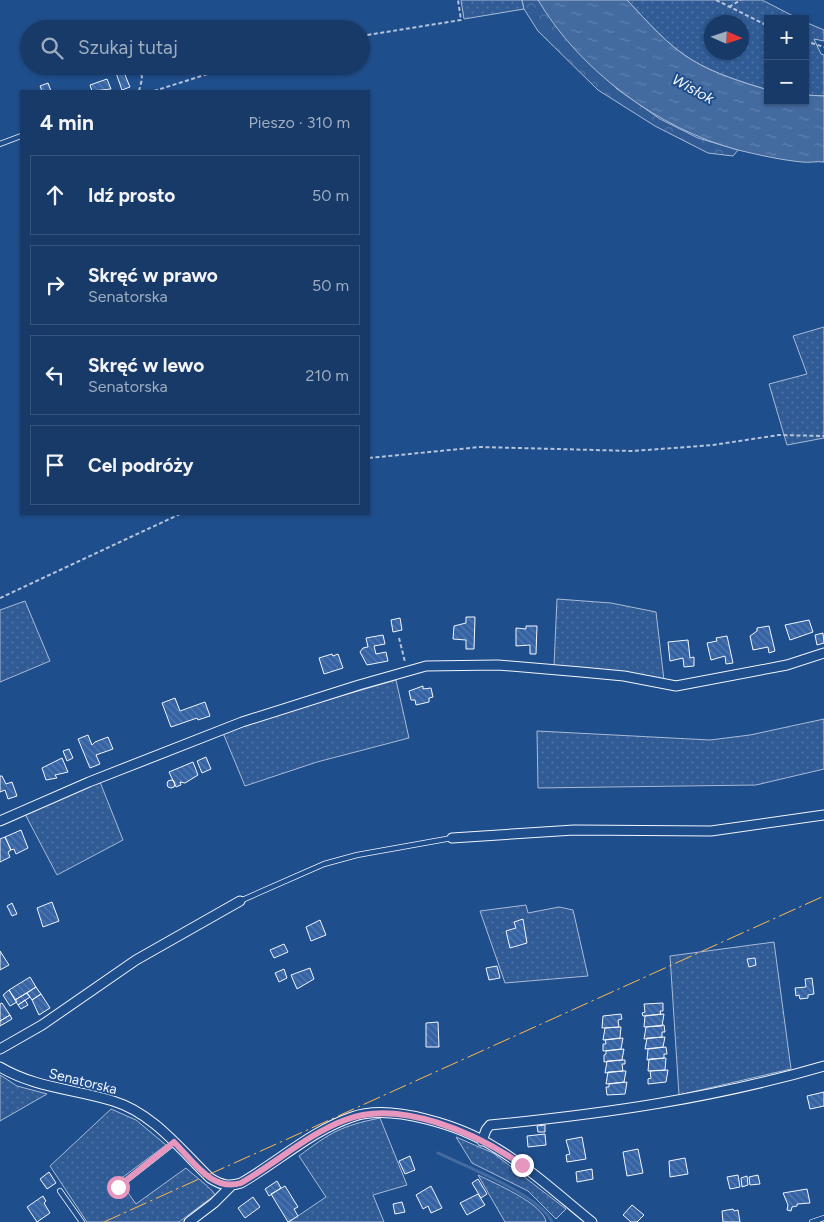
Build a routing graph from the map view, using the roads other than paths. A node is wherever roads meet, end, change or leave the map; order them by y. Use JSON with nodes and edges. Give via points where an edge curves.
{"nodes":[{"id":1,"x":20,"y":136,"type":"edge"},
{"id":2,"x":0,"y":144,"type":"edge"},
{"id":3,"x":824,"y":653,"type":"edge"},
{"id":4,"x":824,"y":815,"type":"edge"},
{"id":5,"x":0,"y":821,"type":"edge"},
{"id":6,"x":452,"y":838,"type":"joint"},
{"id":7,"x":240,"y":901,"type":"joint"},
{"id":8,"x":0,"y":1049,"type":"edge"},
{"id":9,"x":824,"y":1066,"type":"edge"},
{"id":10,"x":0,"y":1067,"type":"edge"},
{"id":11,"x":482,"y":1141,"type":"junction"},
{"id":12,"x":174,"y":1142,"type":"junction"},
{"id":13,"x":231,"y":1186,"type":"junction"},
{"id":14,"x":118,"y":1187,"type":"dead end"},
{"id":15,"x":60,"y":1190,"type":"dead end"},
{"id":16,"x":824,"y":1218,"type":"edge"},
{"id":17,"x":82,"y":1222,"type":"edge"},
{"id":18,"x":189,"y":1222,"type":"edge"},
{"id":19,"x":592,"y":1222,"type":"edge"},
{"id":20,"x":812,"y":1222,"type":"edge"}],
"edges":[{"from":1,"to":2,"type":"lane"},
{"from":3,"to":5,"type":"street","via":[[788,665],[676,686],[624,676],[498,665],[446,665],[406,671],[292,705],[182,744]]},
{"from":4,"to":6,"type":"street","via":[[710,831],[574,830]]},
{"from":6,"to":7,"type":"lane","via":[[324,864]]},
{"from":7,"to":8,"type":"street","via":[[136,960],[42,1025]]},
{"from":9,"to":11,"type":"street","via":[[747,1087],[618,1111],[490,1125]]},
{"from":10,"to":12,"type":"street","name":"Senatorska","via":[[33,1082],[128,1107]]},
{"from":11,"to":13,"type":"street","via":[[426,1120],[365,1113],[343,1120],[250,1178]]},
{"from":11,"to":19,"type":"street","via":[[522,1165]]},
{"from":12,"to":13,"type":"street","name":"Senatorska","via":[[210,1178]]},
{"from":12,"to":14,"type":"lane"},
{"from":13,"to":18,"type":"street"},
{"from":15,"to":17,"type":"lane"},
{"from":16,"to":20,"type":"lane"}]}
